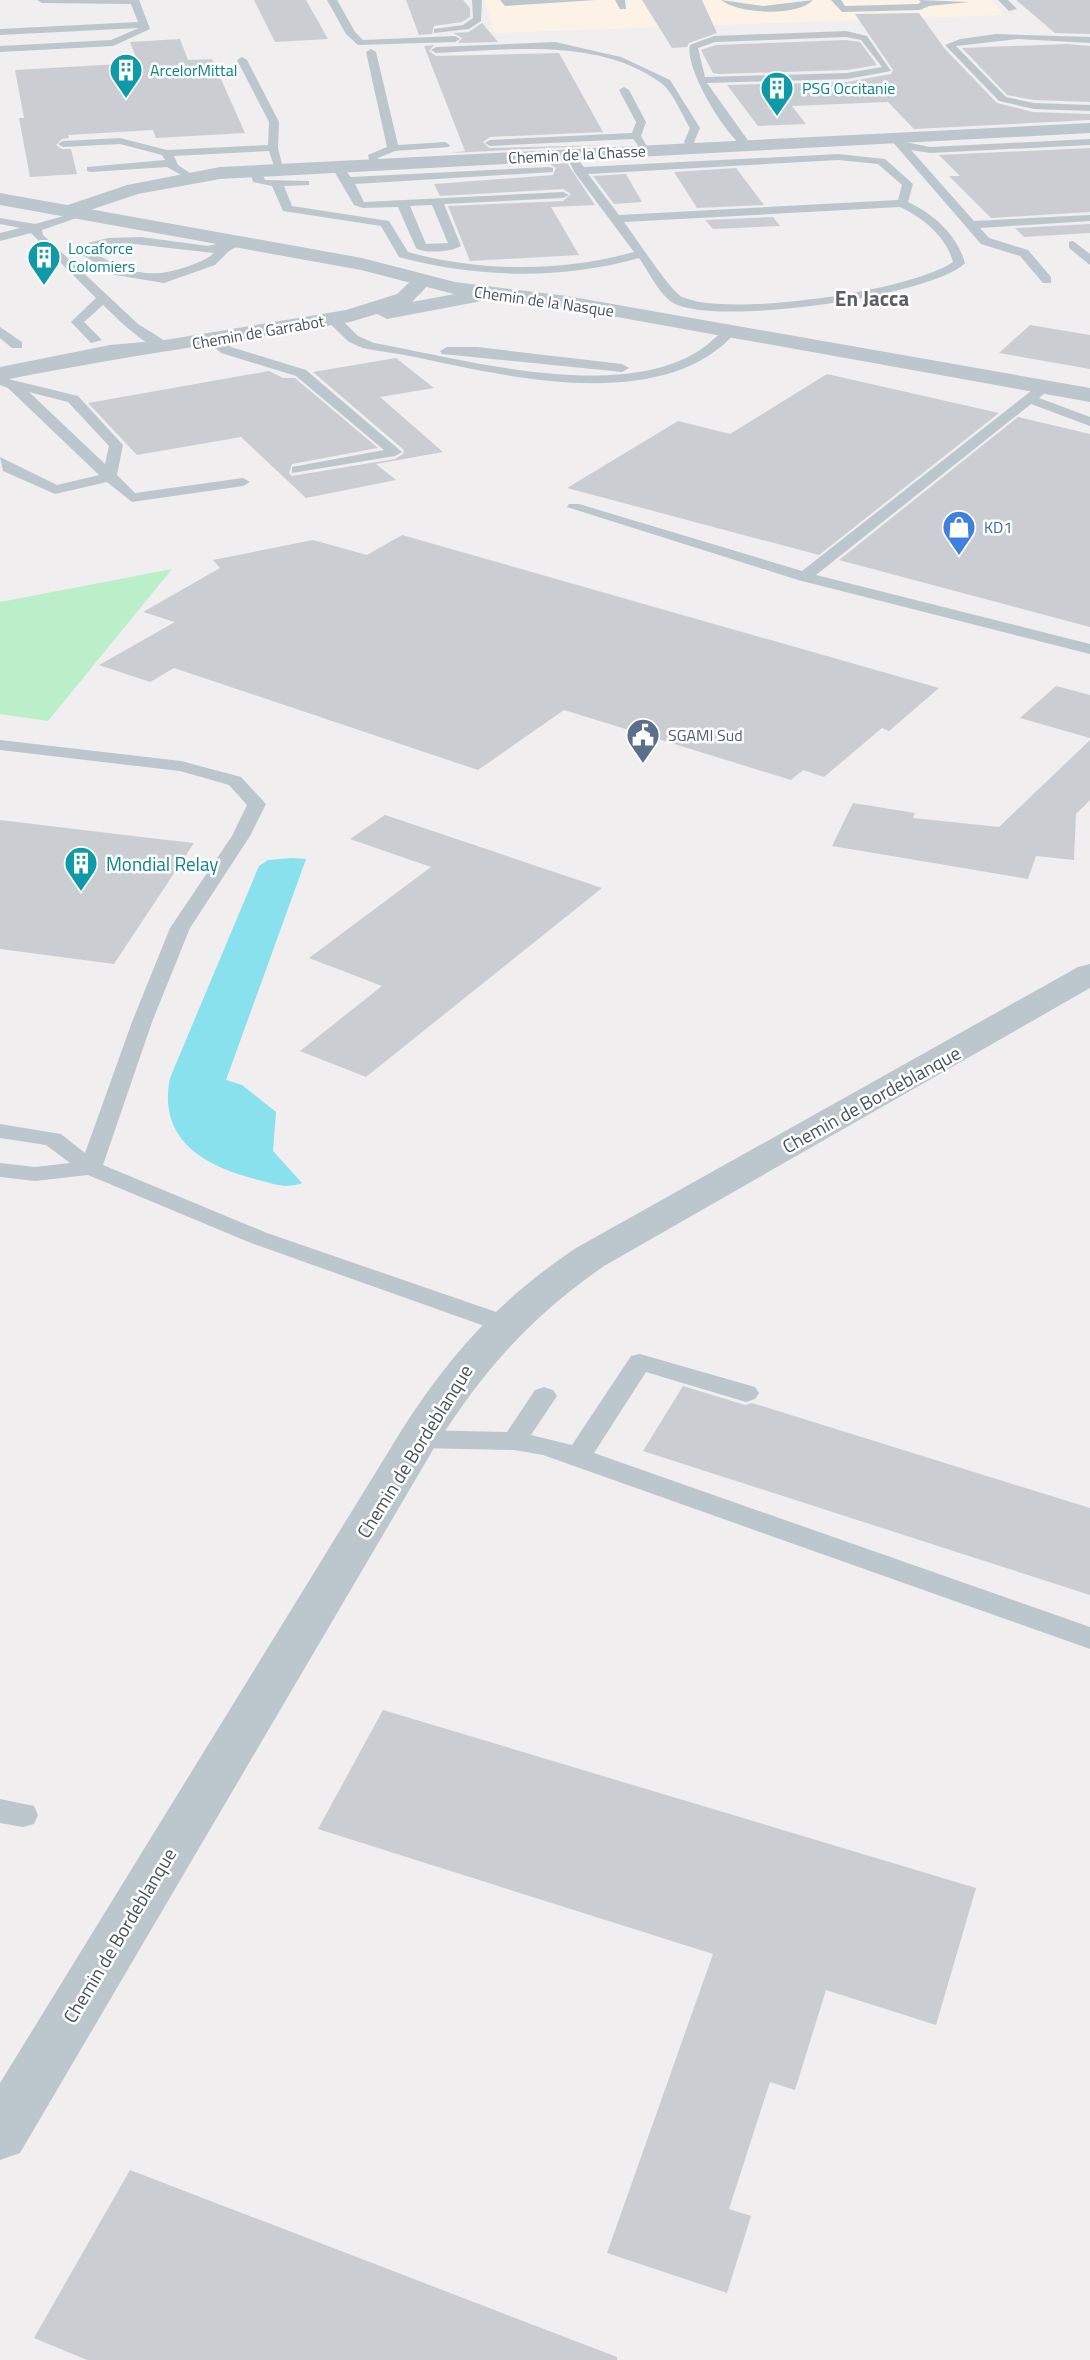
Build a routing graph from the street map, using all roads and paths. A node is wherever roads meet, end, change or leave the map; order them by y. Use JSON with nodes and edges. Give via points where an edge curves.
{"nodes":[{"id":1,"x":41,"y":0,"type":"edge"},
{"id":2,"x":332,"y":0,"type":"edge"},
{"id":3,"x":477,"y":0,"type":"edge"},
{"id":4,"x":726,"y":0,"type":"edge"},
{"id":5,"x":808,"y":0,"type":"edge"},
{"id":6,"x":836,"y":0,"type":"edge"},
{"id":7,"x":962,"y":0,"type":"edge"},
{"id":8,"x":1003,"y":0,"type":"edge"},
{"id":9,"x":592,"y":1,"type":"edge"},
{"id":10,"x":505,"y":2,"type":"edge"},
{"id":11,"x":926,"y":2,"type":"edge"},
{"id":12,"x":137,"y":7,"type":"junction"},
{"id":13,"x":1013,"y":9,"type":"dead end"},
{"id":14,"x":65,"y":11,"type":"dead end"},
{"id":15,"x":144,"y":24,"type":"junction"},
{"id":16,"x":349,"y":29,"type":"junction"},
{"id":17,"x":0,"y":32,"type":"edge"},
{"id":18,"x":482,"y":38,"type":"dead end"},
{"id":19,"x":1090,"y":40,"type":"edge"},
{"id":20,"x":0,"y":49,"type":"edge"},
{"id":21,"x":436,"y":50,"type":"dead end"},
{"id":22,"x":371,"y":52,"type":"dead end"},
{"id":23,"x":242,"y":60,"type":"dead end"},
{"id":24,"x":703,"y":80,"type":"junction"},
{"id":25,"x":624,"y":90,"type":"dead end"},
{"id":26,"x":1088,"y":110,"type":"edge"},
{"id":27,"x":1090,"y":128,"type":"edge"},
{"id":28,"x":898,"y":141,"type":"junction"},
{"id":29,"x":1090,"y":142,"type":"edge"},
{"id":30,"x":490,"y":143,"type":"dead end"},
{"id":31,"x":642,"y":143,"type":"junction"},
{"id":32,"x":63,"y":144,"type":"dead end"},
{"id":33,"x":445,"y":145,"type":"dead end"},
{"id":34,"x":747,"y":146,"type":"junction"},
{"id":35,"x":273,"y":148,"type":"junction"},
{"id":36,"x":393,"y":148,"type":"junction"},
{"id":37,"x":694,"y":148,"type":"junction"},
{"id":38,"x":155,"y":150,"type":"junction"},
{"id":39,"x":84,"y":155,"type":"dead end"},
{"id":40,"x":169,"y":158,"type":"junction"},
{"id":41,"x":574,"y":163,"type":"junction"},
{"id":42,"x":375,"y":165,"type":"junction"},
{"id":43,"x":91,"y":169,"type":"dead end"},
{"id":44,"x":549,"y":170,"type":"dead end"},
{"id":45,"x":343,"y":174,"type":"junction"},
{"id":46,"x":190,"y":177,"type":"junction"},
{"id":47,"x":278,"y":177,"type":"junction"},
{"id":48,"x":306,"y":183,"type":"dead end"},
{"id":49,"x":563,"y":195,"type":"dead end"},
{"id":50,"x":0,"y":199,"type":"edge"},
{"id":51,"x":437,"y":202,"type":"junction"},
{"id":52,"x":902,"y":203,"type":"junction"},
{"id":53,"x":403,"y":204,"type":"junction"},
{"id":54,"x":75,"y":213,"type":"junction"},
{"id":55,"x":1090,"y":218,"type":"edge"},
{"id":56,"x":616,"y":219,"type":"junction"},
{"id":57,"x":0,"y":221,"type":"edge"},
{"id":58,"x":969,"y":225,"type":"junction"},
{"id":59,"x":35,"y":228,"type":"junction"},
{"id":60,"x":0,"y":237,"type":"edge"},
{"id":61,"x":232,"y":245,"type":"junction"},
{"id":62,"x":1073,"y":245,"type":"dead end"},
{"id":63,"x":642,"y":253,"type":"junction"},
{"id":64,"x":1090,"y":261,"type":"edge"},
{"id":65,"x":1047,"y":280,"type":"dead end"},
{"id":66,"x":422,"y":281,"type":"junction"},
{"id":67,"x":488,"y":294,"type":"junction"},
{"id":68,"x":103,"y":298,"type":"junction"},
{"id":69,"x":341,"y":318,"type":"junction"},
{"id":70,"x":0,"y":331,"type":"edge"},
{"id":71,"x":731,"y":331,"type":"junction"},
{"id":72,"x":214,"y":339,"type":"junction"},
{"id":73,"x":96,"y":340,"type":"dead end"},
{"id":74,"x":17,"y":345,"type":"dead end"},
{"id":75,"x":165,"y":347,"type":"junction"},
{"id":76,"x":402,"y":350,"type":"junction"},
{"id":77,"x":660,"y":369,"type":"junction"},
{"id":78,"x":3,"y":379,"type":"edge"},
{"id":79,"x":1039,"y":393,"type":"junction"},
{"id":80,"x":1090,"y":395,"type":"edge"},
{"id":81,"x":1090,"y":422,"type":"edge"},
{"id":82,"x":0,"y":461,"type":"edge"},
{"id":83,"x":297,"y":470,"type":"dead end"},
{"id":84,"x":109,"y":477,"type":"junction"},
{"id":85,"x":243,"y":482,"type":"dead end"},
{"id":86,"x":574,"y":507,"type":"dead end"},
{"id":87,"x":804,"y":577,"type":"junction"},
{"id":88,"x":1090,"y":649,"type":"edge"},
{"id":89,"x":0,"y":746,"type":"edge"},
{"id":90,"x":1090,"y":974,"type":"edge"},
{"id":91,"x":0,"y":1131,"type":"edge"},
{"id":92,"x":91,"y":1168,"type":"junction"},
{"id":93,"x":0,"y":1170,"type":"edge"},
{"id":94,"x":502,"y":1323,"type":"junction"},
{"id":95,"x":746,"y":1393,"type":"dead end"},
{"id":96,"x":544,"y":1396,"type":"dead end"},
{"id":97,"x":418,"y":1439,"type":"junction"},
{"id":98,"x":514,"y":1441,"type":"junction"},
{"id":99,"x":577,"y":1458,"type":"junction"},
{"id":100,"x":1090,"y":1639,"type":"edge"},
{"id":101,"x":0,"y":2134,"type":"edge"}],
"edges":[{"from":1,"to":12,"type":"lane","via":[[135,1]]},
{"from":2,"to":16,"type":"lane"},
{"from":3,"to":16,"type":"lane","via":[[478,19],[466,27],[385,33]]},
{"from":4,"to":5,"type":"lane","via":[[759,7],[803,5]]},
{"from":6,"to":11,"type":"lane","via":[[842,9]]},
{"from":7,"to":11,"type":"lane"},
{"from":8,"to":13,"type":"lane"},
{"from":9,"to":10,"type":"lane"},
{"from":12,"to":14,"type":"lane"},
{"from":12,"to":15,"type":"lane"},
{"from":15,"to":17,"type":"lane"},
{"from":15,"to":20,"type":"lane","via":[[145,29],[113,43]]},
{"from":16,"to":18,"type":"lane","via":[[361,43]]},
{"from":19,"to":26,"type":"lane","via":[[1058,36],[963,40],[950,45],[1003,99]]},
{"from":21,"to":37,"type":"lane","via":[[555,45],[618,59],[666,82],[695,128],[689,142]]},
{"from":22,"to":36,"type":"lane"},
{"from":23,"to":35,"type":"lane","via":[[274,122]]},
{"from":24,"to":24,"type":"lane","via":[[847,76],[888,69],[864,38],[856,36],[714,39],[693,47],[692,60]]},
{"from":24,"to":34,"type":"lane"},
{"from":25,"to":31,"type":"lane","via":[[641,122]]},
{"from":27,"to":28,"type":"street","name":"Chemin de la Chasse"},
{"from":28,"to":29,"type":"lane","via":[[930,150]]},
{"from":28,"to":34,"type":"street","name":"Chemin de la Chasse"},
{"from":28,"to":58,"type":"lane"},
{"from":30,"to":31,"type":"lane"},
{"from":31,"to":37,"type":"street","name":"Chemin de la Chasse"},
{"from":31,"to":41,"type":"street","name":"Chemin de la Chasse"},
{"from":32,"to":38,"type":"lane","via":[[120,141]]},
{"from":33,"to":36,"type":"lane"},
{"from":34,"to":37,"type":"street","name":"Chemin de la Chasse"},
{"from":35,"to":40,"type":"lane"},
{"from":35,"to":47,"type":"lane"},
{"from":36,"to":42,"type":"lane","via":[[372,157]]},
{"from":38,"to":39,"type":"lane"},
{"from":38,"to":40,"type":"lane"},
{"from":40,"to":43,"type":"lane"},
{"from":40,"to":46,"type":"lane"},
{"from":41,"to":42,"type":"street","name":"Chemin de la Chasse"},
{"from":41,"to":52,"type":"lane","via":[[861,158],[881,161],[907,184]]},
{"from":41,"to":56,"type":"lane"},
{"from":42,"to":45,"type":"street","name":"Chemin de la Chasse"},
{"from":44,"to":45,"type":"lane"},
{"from":45,"to":47,"type":"street","name":"Chemin de la Chasse"},
{"from":45,"to":53,"type":"lane","via":[[360,204]]},
{"from":46,"to":47,"type":"street","name":"Chemin de la Chasse","via":[[256,171]]},
{"from":46,"to":54,"type":"street","name":"Chemin de la Chasse","via":[[134,189]]},
{"from":47,"to":48,"type":"lane"},
{"from":47,"to":63,"type":"lane","via":[[287,209],[385,223],[403,254],[440,263],[494,268],[575,265]]},
{"from":49,"to":51,"type":"lane"},
{"from":50,"to":54,"type":"street","name":"Chemin de la Nasque"},
{"from":51,"to":53,"type":"lane"},
{"from":51,"to":53,"type":"lane","via":[[455,246],[422,248]]},
{"from":52,"to":56,"type":"lane"},
{"from":52,"to":63,"type":"lane","via":[[925,214],[948,239],[959,254],[957,267],[933,279],[829,300],[717,308],[678,301]]},
{"from":54,"to":59,"type":"lane"},
{"from":54,"to":61,"type":"street","name":"Chemin de la Nasque"},
{"from":55,"to":58,"type":"lane"},
{"from":56,"to":63,"type":"lane"},
{"from":57,"to":59,"type":"lane"},
{"from":58,"to":65,"type":"lane","via":[[985,241],[1024,253]]},
{"from":59,"to":60,"type":"lane"},
{"from":59,"to":68,"type":"lane"},
{"from":61,"to":61,"type":"lane","via":[[192,250],[125,238],[101,242],[87,254],[119,272],[164,279],[211,262]]},
{"from":61,"to":66,"type":"street","name":"Chemin de la Nasque","via":[[394,271]]},
{"from":62,"to":64,"type":"lane"},
{"from":66,"to":67,"type":"street","name":"Chemin de la Nasque"},
{"from":66,"to":69,"type":"street","name":"Chemin de Garrabot","via":[[404,298]]},
{"from":67,"to":69,"type":"street","name":"Chemin de Garrabot","via":[[375,316]]},
{"from":67,"to":71,"type":"street","name":"Chemin de la Nasque","via":[[567,302]]},
{"from":68,"to":73,"type":"lane","via":[[77,322]]},
{"from":68,"to":75,"type":"lane","via":[[133,327]]},
{"from":69,"to":72,"type":"street","name":"Chemin de Garrabot"},
{"from":69,"to":76,"type":"lane","via":[[359,343]]},
{"from":70,"to":74,"type":"lane"},
{"from":71,"to":77,"type":"lane","via":[[719,345]]},
{"from":71,"to":79,"type":"street","name":"Chemin de la Nasque"},
{"from":72,"to":75,"type":"street","name":"Chemin de Garrabot"},
{"from":72,"to":83,"type":"lane","via":[[226,350],[301,373],[395,452]]},
{"from":75,"to":78,"type":"street","name":"Chemin de Garrabot"},
{"from":76,"to":77,"type":"lane","via":[[477,351]]},
{"from":76,"to":77,"type":"lane","via":[[633,377]]},
{"from":78,"to":84,"type":"lane"},
{"from":78,"to":84,"type":"lane","via":[[73,399],[116,445]]},
{"from":79,"to":80,"type":"street","name":"Chemin de la Nasque"},
{"from":79,"to":81,"type":"lane"},
{"from":79,"to":87,"type":"lane"},
{"from":82,"to":84,"type":"lane","via":[[55,489]]},
{"from":84,"to":85,"type":"lane","via":[[132,498]]},
{"from":86,"to":87,"type":"lane"},
{"from":87,"to":88,"type":"lane"},
{"from":89,"to":92,"type":"lane","via":[[181,766],[235,782],[257,804],[180,928]]},
{"from":90,"to":94,"type":"street","name":"Chemin de Bordeblanque","via":[[590,1257]]},
{"from":91,"to":92,"type":"lane","via":[[53,1139]]},
{"from":92,"to":93,"type":"lane","via":[[34,1174]]},
{"from":92,"to":94,"type":"lane","via":[[260,1238]]},
{"from":94,"to":97,"type":"street","name":"Chemin de Bordeblanque","via":[[465,1368]]},
{"from":95,"to":99,"type":"lane","via":[[640,1362]]},
{"from":96,"to":98,"type":"lane"},
{"from":97,"to":98,"type":"lane"},
{"from":97,"to":101,"type":"street","name":"Chemin de Bordeblanque"},
{"from":98,"to":99,"type":"lane","via":[[547,1446]]},
{"from":99,"to":100,"type":"lane"}]}
